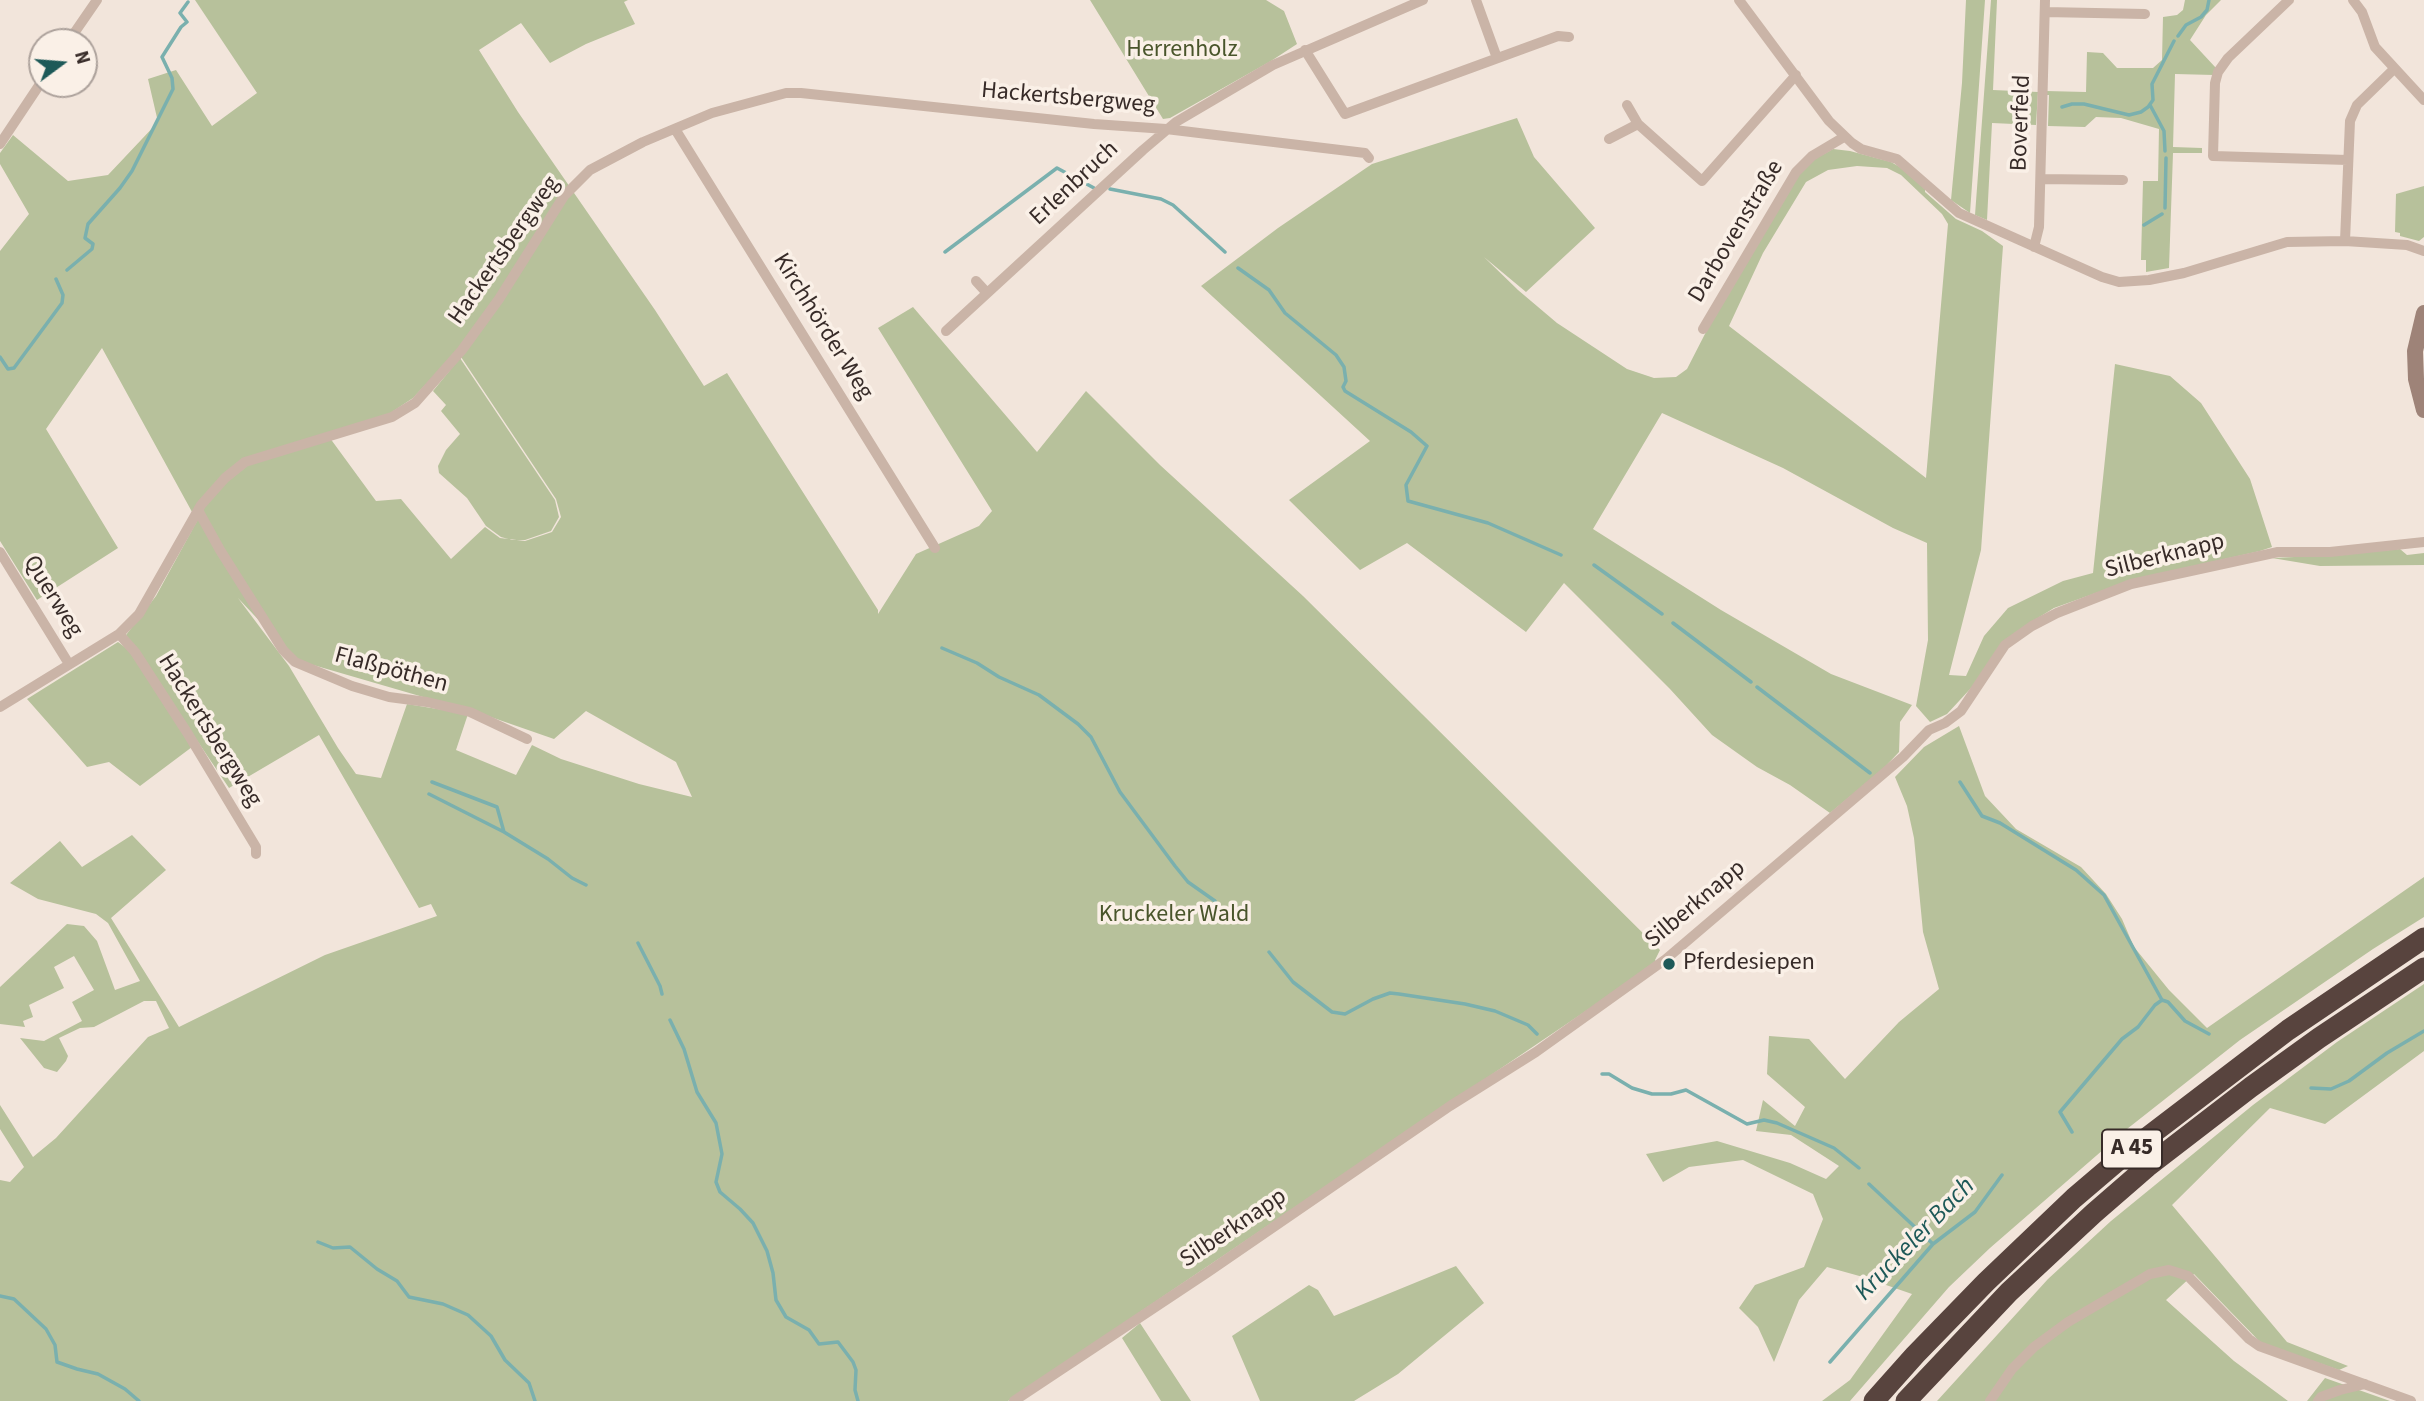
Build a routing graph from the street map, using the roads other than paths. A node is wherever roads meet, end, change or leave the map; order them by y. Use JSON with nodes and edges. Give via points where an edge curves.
{"nodes":[{"id":1,"x":97,"y":0,"type":"edge"},
{"id":2,"x":1423,"y":0,"type":"edge"},
{"id":3,"x":1476,"y":0,"type":"edge"},
{"id":4,"x":1739,"y":0,"type":"edge"},
{"id":5,"x":2134,"y":0,"type":"edge"},
{"id":6,"x":2289,"y":0,"type":"edge"},
{"id":7,"x":2353,"y":0,"type":"edge"},
{"id":8,"x":2045,"y":6,"type":"edge"},
{"id":9,"x":2131,"y":14,"type":"junction"},
{"id":10,"x":2145,"y":14,"type":"dead end"},
{"id":11,"x":78,"y":28,"type":"edge"},
{"id":12,"x":1569,"y":37,"type":"dead end"},
{"id":13,"x":1305,"y":50,"type":"junction"},
{"id":14,"x":1497,"y":58,"type":"junction"},
{"id":15,"x":2394,"y":69,"type":"junction"},
{"id":16,"x":1796,"y":75,"type":"junction"},
{"id":17,"x":31,"y":98,"type":"edge"},
{"id":18,"x":2424,"y":100,"type":"edge"},
{"id":19,"x":1627,"y":105,"type":"dead end"},
{"id":20,"x":1639,"y":124,"type":"junction"},
{"id":21,"x":675,"y":129,"type":"junction"},
{"id":22,"x":1166,"y":129,"type":"junction"},
{"id":23,"x":1844,"y":137,"type":"junction"},
{"id":24,"x":1609,"y":139,"type":"dead end"},
{"id":25,"x":0,"y":144,"type":"edge"},
{"id":26,"x":1367,"y":155,"type":"dead end"},
{"id":27,"x":2348,"y":160,"type":"junction"},
{"id":28,"x":2041,"y":180,"type":"junction"},
{"id":29,"x":2123,"y":180,"type":"dead end"},
{"id":30,"x":2345,"y":241,"type":"junction"},
{"id":31,"x":2034,"y":247,"type":"junction"},
{"id":32,"x":2424,"y":251,"type":"edge"},
{"id":33,"x":976,"y":281,"type":"dead end"},
{"id":34,"x":987,"y":293,"type":"junction"},
{"id":35,"x":2424,"y":313,"type":"edge"},
{"id":36,"x":1703,"y":329,"type":"dead end"},
{"id":37,"x":946,"y":331,"type":"dead end"},
{"id":38,"x":2424,"y":410,"type":"edge"},
{"id":39,"x":199,"y":512,"type":"junction"},
{"id":40,"x":2424,"y":542,"type":"edge"},
{"id":41,"x":935,"y":548,"type":"dead end"},
{"id":42,"x":0,"y":552,"type":"edge"},
{"id":43,"x":119,"y":634,"type":"junction"},
{"id":44,"x":69,"y":664,"type":"junction"},
{"id":45,"x":0,"y":707,"type":"edge"},
{"id":46,"x":527,"y":739,"type":"dead end"},
{"id":47,"x":256,"y":854,"type":"dead end"},
{"id":48,"x":2424,"y":938,"type":"edge"},
{"id":49,"x":2424,"y":968,"type":"edge"},
{"id":50,"x":2365,"y":1384,"type":"junction"},
{"id":51,"x":1014,"y":1401,"type":"edge"},
{"id":52,"x":1874,"y":1401,"type":"edge"},
{"id":53,"x":1906,"y":1401,"type":"edge"},
{"id":54,"x":1990,"y":1401,"type":"edge"},
{"id":55,"x":2318,"y":1401,"type":"edge"},
{"id":56,"x":2411,"y":1401,"type":"edge"}],
"edges":[{"from":1,"to":11,"type":"street"},
{"from":2,"to":13,"type":"street","name":"Erlenbruch"},
{"from":3,"to":14,"type":"street"},
{"from":4,"to":16,"type":"street"},
{"from":5,"to":9,"type":"street"},
{"from":6,"to":27,"type":"street","via":[[2218,72],[2213,156]]},
{"from":7,"to":15,"type":"street","via":[[2375,47]]},
{"from":8,"to":9,"type":"street"},
{"from":8,"to":28,"type":"street","name":"Boverfeld"},
{"from":9,"to":10,"type":"street"},
{"from":12,"to":14,"type":"street","via":[[1558,36]]},
{"from":13,"to":14,"type":"street","via":[[1345,114]]},
{"from":13,"to":22,"type":"street","name":"Erlenbruch"},
{"from":15,"to":18,"type":"street"},
{"from":15,"to":27,"type":"street","via":[[2353,112]]},
{"from":16,"to":20,"type":"street","via":[[1702,181]]},
{"from":16,"to":23,"type":"street"},
{"from":17,"to":25,"type":"street"},
{"from":19,"to":20,"type":"street"},
{"from":20,"to":24,"type":"street"},
{"from":21,"to":22,"type":"street","name":"Hackertsbergweg","via":[[712,113],[801,93]]},
{"from":21,"to":39,"type":"street","name":"Hackertsbergweg","via":[[590,170],[564,196],[499,299],[415,403],[392,417],[245,463],[209,493]]},
{"from":21,"to":41,"type":"street","name":"Kirchhörder Weg"},
{"from":22,"to":26,"type":"street","name":"Hackertsbergweg"},
{"from":22,"to":34,"type":"street","name":"Erlenbruch"},
{"from":23,"to":31,"type":"street","via":[[1861,149],[1897,159],[1959,214]]},
{"from":23,"to":36,"type":"street","name":"Darbovenstraße","via":[[1812,156],[1796,172]]},
{"from":27,"to":30,"type":"street"},
{"from":28,"to":29,"type":"street"},
{"from":28,"to":31,"type":"street","name":"Boverfeld"},
{"from":30,"to":31,"type":"street","via":[[2287,242],[2184,273],[2119,282]]},
{"from":30,"to":32,"type":"street","via":[[2407,245]]},
{"from":33,"to":34,"type":"street"},
{"from":34,"to":37,"type":"street","name":"Erlenbruch"},
{"from":35,"to":38,"type":"street","via":[[2415,351]]},
{"from":39,"to":43,"type":"street","name":"Hackertsbergweg","via":[[139,614]]},
{"from":39,"to":46,"type":"street","name":"Flaßpöthen","via":[[283,650],[295,662],[389,697],[470,712]]},
{"from":40,"to":51,"type":"street","name":"Silberknapp","via":[[2264,554],[2131,584],[2032,626],[2005,645],[1956,715],[1929,730],[1666,959],[1536,1052]]},
{"from":42,"to":44,"type":"street","name":"Querweg"},
{"from":43,"to":44,"type":"street","name":"Hackertsbergweg"},
{"from":43,"to":47,"type":"street","name":"Hackertsbergweg","via":[[188,734]]},
{"from":44,"to":45,"type":"street","name":"Hackertsbergweg"},
{"from":48,"to":52,"type":"highway","number":"A 45","via":[[2259,1051],[2128,1152],[1986,1282]]},
{"from":49,"to":53,"type":"highway","number":"A 45","via":[[2251,1087],[2147,1167],[2009,1292]]},
{"from":50,"to":54,"type":"street","via":[[2259,1346],[2189,1276],[2169,1270],[2156,1272],[2068,1322],[2034,1347]]},
{"from":50,"to":55,"type":"street"},
{"from":50,"to":56,"type":"street"}]}
